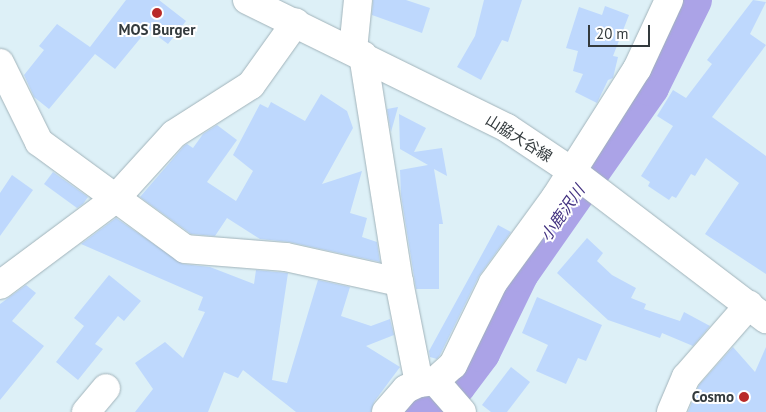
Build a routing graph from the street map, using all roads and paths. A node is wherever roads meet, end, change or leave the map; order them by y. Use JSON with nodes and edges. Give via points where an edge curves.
{"nodes":[{"id":1,"x":246,"y":0,"type":"edge"},
{"id":2,"x":358,"y":0,"type":"edge"},
{"id":3,"x":669,"y":0,"type":"edge"},
{"id":4,"x":296,"y":22,"type":"junction"},
{"id":5,"x":358,"y":52,"type":"junction"},
{"id":6,"x":0,"y":63,"type":"edge"},
{"id":7,"x":575,"y":173,"type":"junction"},
{"id":8,"x":114,"y":200,"type":"junction"},
{"id":9,"x":399,"y":282,"type":"junction"},
{"id":10,"x":0,"y":285,"type":"edge"},
{"id":11,"x":761,"y":313,"type":"edge"},
{"id":12,"x":427,"y":382,"type":"junction"},
{"id":13,"x":106,"y":388,"type":"dead end"},
{"id":14,"x":86,"y":412,"type":"edge"},
{"id":15,"x":386,"y":412,"type":"edge"},
{"id":16,"x":462,"y":412,"type":"edge"},
{"id":17,"x":671,"y":412,"type":"edge"}],
"edges":[{"from":1,"to":4,"type":"street","name":"山脇大谷線"},
{"from":2,"to":5,"type":"street"},
{"from":3,"to":7,"type":"street","via":[[637,69]]},
{"from":4,"to":5,"type":"street","name":"山脇大谷線"},
{"from":4,"to":8,"type":"street","via":[[251,85],[174,134]]},
{"from":5,"to":7,"type":"street","name":"山脇大谷線","via":[[507,128]]},
{"from":5,"to":9,"type":"street"},
{"from":6,"to":8,"type":"street","via":[[39,142]]},
{"from":7,"to":11,"type":"street","name":"山脇大谷線"},
{"from":7,"to":12,"type":"street","via":[[493,283],[453,365]]},
{"from":8,"to":9,"type":"street","via":[[185,249],[286,257]]},
{"from":8,"to":10,"type":"street"},
{"from":9,"to":12,"type":"street"},
{"from":11,"to":17,"type":"street","via":[[686,377]]},
{"from":12,"to":15,"type":"street","via":[[406,389]]},
{"from":12,"to":16,"type":"street"},
{"from":13,"to":14,"type":"street"}]}
